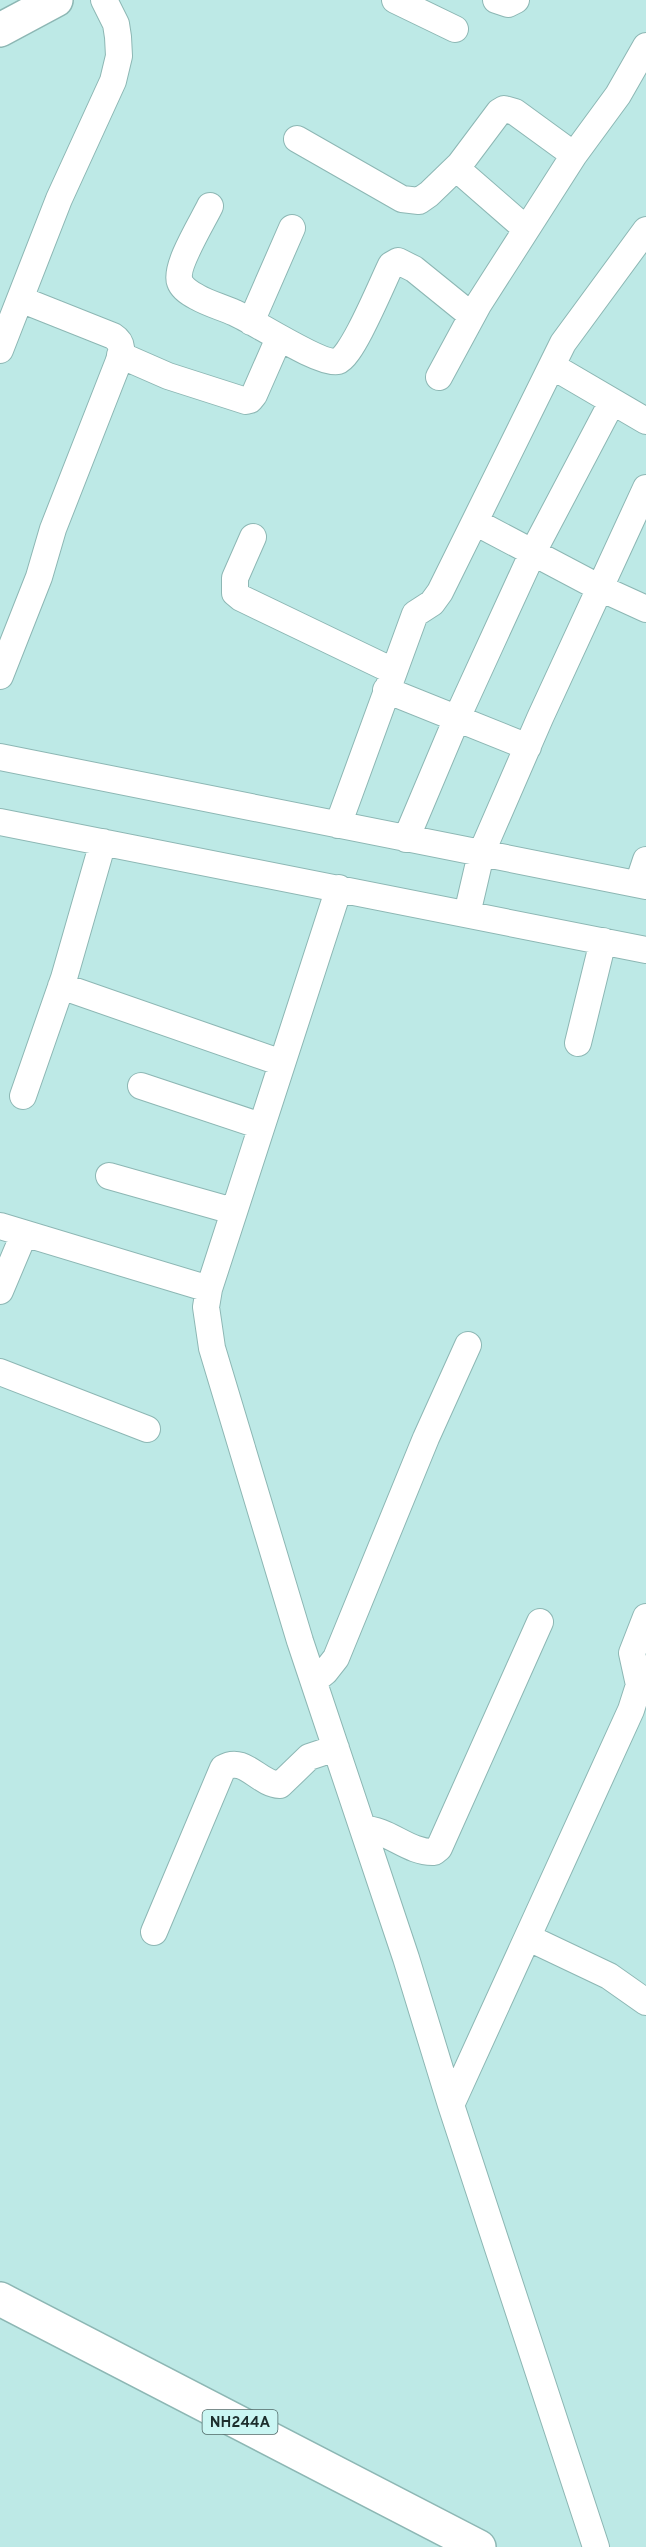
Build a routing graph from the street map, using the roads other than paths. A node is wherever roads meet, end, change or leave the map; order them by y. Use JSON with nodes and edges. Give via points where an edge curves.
{"nodes":[{"id":1,"x":8,"y":0,"type":"edge"},
{"id":2,"x":56,"y":0,"type":"edge"},
{"id":3,"x":104,"y":0,"type":"edge"},
{"id":4,"x":395,"y":0,"type":"edge"},
{"id":5,"x":496,"y":0,"type":"edge"},
{"id":6,"x":516,"y":0,"type":"edge"},
{"id":7,"x":0,"y":4,"type":"edge"},
{"id":8,"x":455,"y":29,"type":"dead end"},
{"id":9,"x":0,"y":30,"type":"edge"},
{"id":10,"x":646,"y":46,"type":"edge"},
{"id":11,"x":297,"y":139,"type":"dead end"},
{"id":12,"x":574,"y":155,"type":"junction"},
{"id":13,"x":456,"y":168,"type":"junction"},
{"id":14,"x":210,"y":206,"type":"dead end"},
{"id":15,"x":292,"y":228,"type":"dead end"},
{"id":16,"x":526,"y":229,"type":"junction"},
{"id":17,"x":646,"y":230,"type":"edge"},
{"id":18,"x":20,"y":299,"type":"junction"},
{"id":19,"x":472,"y":316,"type":"junction"},
{"id":20,"x":251,"y":322,"type":"junction"},
{"id":21,"x":279,"y":338,"type":"junction"},
{"id":22,"x":0,"y":350,"type":"edge"},
{"id":23,"x":120,"y":355,"type":"junction"},
{"id":24,"x":552,"y":366,"type":"junction"},
{"id":25,"x":439,"y":377,"type":"dead end"},
{"id":26,"x":612,"y":402,"type":"junction"},
{"id":27,"x":646,"y":422,"type":"edge"},
{"id":28,"x":646,"y":488,"type":"edge"},
{"id":29,"x":476,"y":522,"type":"junction"},
{"id":30,"x":253,"y":537,"type":"dead end"},
{"id":31,"x":532,"y":552,"type":"junction"},
{"id":32,"x":600,"y":588,"type":"junction"},
{"id":33,"x":646,"y":609,"type":"edge"},
{"id":34,"x":0,"y":676,"type":"edge"},
{"id":35,"x":390,"y":680,"type":"junction"},
{"id":36,"x":457,"y":718,"type":"junction"},
{"id":37,"x":528,"y":747,"type":"junction"},
{"id":38,"x":0,"y":757,"type":"edge"},
{"id":39,"x":0,"y":822,"type":"edge"},
{"id":40,"x":338,"y":825,"type":"junction"},
{"id":41,"x":406,"y":839,"type":"junction"},
{"id":42,"x":103,"y":842,"type":"junction"},
{"id":43,"x":480,"y":861,"type":"junction"},
{"id":44,"x":643,"y":877,"type":"edge"},
{"id":45,"x":339,"y":888,"type":"junction"},
{"id":46,"x":469,"y":906,"type":"junction"},
{"id":47,"x":603,"y":941,"type":"junction"},
{"id":48,"x":646,"y":950,"type":"edge"},
{"id":49,"x":61,"y":986,"type":"junction"},
{"id":50,"x":578,"y":1043,"type":"dead end"},
{"id":51,"x":282,"y":1064,"type":"junction"},
{"id":52,"x":141,"y":1086,"type":"dead end"},
{"id":53,"x":23,"y":1096,"type":"dead end"},
{"id":54,"x":261,"y":1126,"type":"junction"},
{"id":55,"x":109,"y":1176,"type":"dead end"},
{"id":56,"x":233,"y":1211,"type":"junction"},
{"id":57,"x":0,"y":1226,"type":"edge"},
{"id":58,"x":24,"y":1234,"type":"junction"},
{"id":59,"x":209,"y":1288,"type":"junction"},
{"id":60,"x":0,"y":1291,"type":"edge"},
{"id":61,"x":468,"y":1345,"type":"dead end"},
{"id":62,"x":0,"y":1372,"type":"edge"},
{"id":63,"x":147,"y":1429,"type":"dead end"},
{"id":64,"x":646,"y":1617,"type":"edge"},
{"id":65,"x":540,"y":1622,"type":"dead end"},
{"id":66,"x":314,"y":1681,"type":"junction"},
{"id":67,"x":643,"y":1687,"type":"edge"},
{"id":68,"x":336,"y":1748,"type":"junction"},
{"id":69,"x":363,"y":1828,"type":"junction"},
{"id":70,"x":154,"y":1932,"type":"dead end"},
{"id":71,"x":528,"y":1938,"type":"junction"},
{"id":72,"x":646,"y":2002,"type":"edge"},
{"id":73,"x":451,"y":2105,"type":"junction"},
{"id":74,"x":0,"y":2299,"type":"edge"},
{"id":75,"x":479,"y":2547,"type":"edge"},
{"id":76,"x":596,"y":2547,"type":"edge"}],
"edges":[{"from":1,"to":7,"type":"main road"},
{"from":2,"to":9,"type":"main road"},
{"from":3,"to":18,"type":"street","via":[[118,37],[119,56],[113,81],[59,199]]},
{"from":4,"to":8,"type":"street"},
{"from":5,"to":6,"type":"street","via":[[508,4]]},
{"from":10,"to":12,"type":"street","via":[[618,95]]},
{"from":11,"to":13,"type":"street","via":[[411,202],[429,194]]},
{"from":12,"to":13,"type":"street","via":[[515,112],[504,109]]},
{"from":12,"to":16,"type":"street"},
{"from":13,"to":16,"type":"street"},
{"from":14,"to":20,"type":"street","via":[[183,260],[180,284],[197,297]]},
{"from":15,"to":20,"type":"street"},
{"from":16,"to":19,"type":"street"},
{"from":17,"to":24,"type":"street","via":[[580,317]]},
{"from":18,"to":22,"type":"street"},
{"from":18,"to":23,"type":"street","via":[[113,336],[120,343]]},
{"from":19,"to":21,"type":"street","via":[[414,269],[398,261],[391,265],[345,357],[323,358]]},
{"from":19,"to":25,"type":"street"},
{"from":20,"to":21,"type":"street"},
{"from":21,"to":23,"type":"street","via":[[254,395],[246,401],[168,376]]},
{"from":23,"to":34,"type":"street"},
{"from":24,"to":26,"type":"street"},
{"from":24,"to":29,"type":"street"},
{"from":26,"to":27,"type":"street"},
{"from":26,"to":31,"type":"street"},
{"from":28,"to":32,"type":"street"},
{"from":29,"to":31,"type":"street"},
{"from":29,"to":35,"type":"street","via":[[440,592],[415,614]]},
{"from":30,"to":35,"type":"street","via":[[235,578],[235,593]]},
{"from":31,"to":32,"type":"street"},
{"from":31,"to":36,"type":"street"},
{"from":32,"to":33,"type":"street"},
{"from":32,"to":37,"type":"street"},
{"from":35,"to":36,"type":"street"},
{"from":35,"to":40,"type":"street"},
{"from":36,"to":37,"type":"street"},
{"from":36,"to":41,"type":"street"},
{"from":37,"to":43,"type":"street"},
{"from":38,"to":40,"type":"street"},
{"from":39,"to":42,"type":"street"},
{"from":40,"to":41,"type":"street"},
{"from":41,"to":43,"type":"street"},
{"from":42,"to":45,"type":"street"},
{"from":42,"to":49,"type":"street"},
{"from":43,"to":44,"type":"street"},
{"from":43,"to":46,"type":"street"},
{"from":45,"to":46,"type":"street"},
{"from":45,"to":51,"type":"street"},
{"from":46,"to":47,"type":"street"},
{"from":47,"to":48,"type":"street"},
{"from":47,"to":50,"type":"street"},
{"from":49,"to":51,"type":"street"},
{"from":49,"to":53,"type":"street"},
{"from":51,"to":54,"type":"street"},
{"from":52,"to":54,"type":"street"},
{"from":54,"to":56,"type":"street"},
{"from":55,"to":56,"type":"street"},
{"from":56,"to":59,"type":"street"},
{"from":57,"to":58,"type":"street"},
{"from":58,"to":59,"type":"street"},
{"from":58,"to":60,"type":"street"},
{"from":59,"to":66,"type":"street","via":[[212,1348]]},
{"from":61,"to":66,"type":"street","via":[[336,1658]]},
{"from":62,"to":63,"type":"street"},
{"from":64,"to":67,"type":"street","via":[[632,1653]]},
{"from":65,"to":69,"type":"street","via":[[439,1848],[434,1852],[422,1851],[384,1832]]},
{"from":66,"to":68,"type":"street"},
{"from":67,"to":71,"type":"street"},
{"from":68,"to":69,"type":"street"},
{"from":68,"to":70,"type":"street","via":[[309,1757],[280,1785],[240,1764],[223,1768]]},
{"from":69,"to":73,"type":"street"},
{"from":71,"to":72,"type":"street","via":[[609,1976]]},
{"from":71,"to":73,"type":"street"},
{"from":73,"to":76,"type":"street"},
{"from":74,"to":75,"type":"main road","number":"NH244A"}]}
